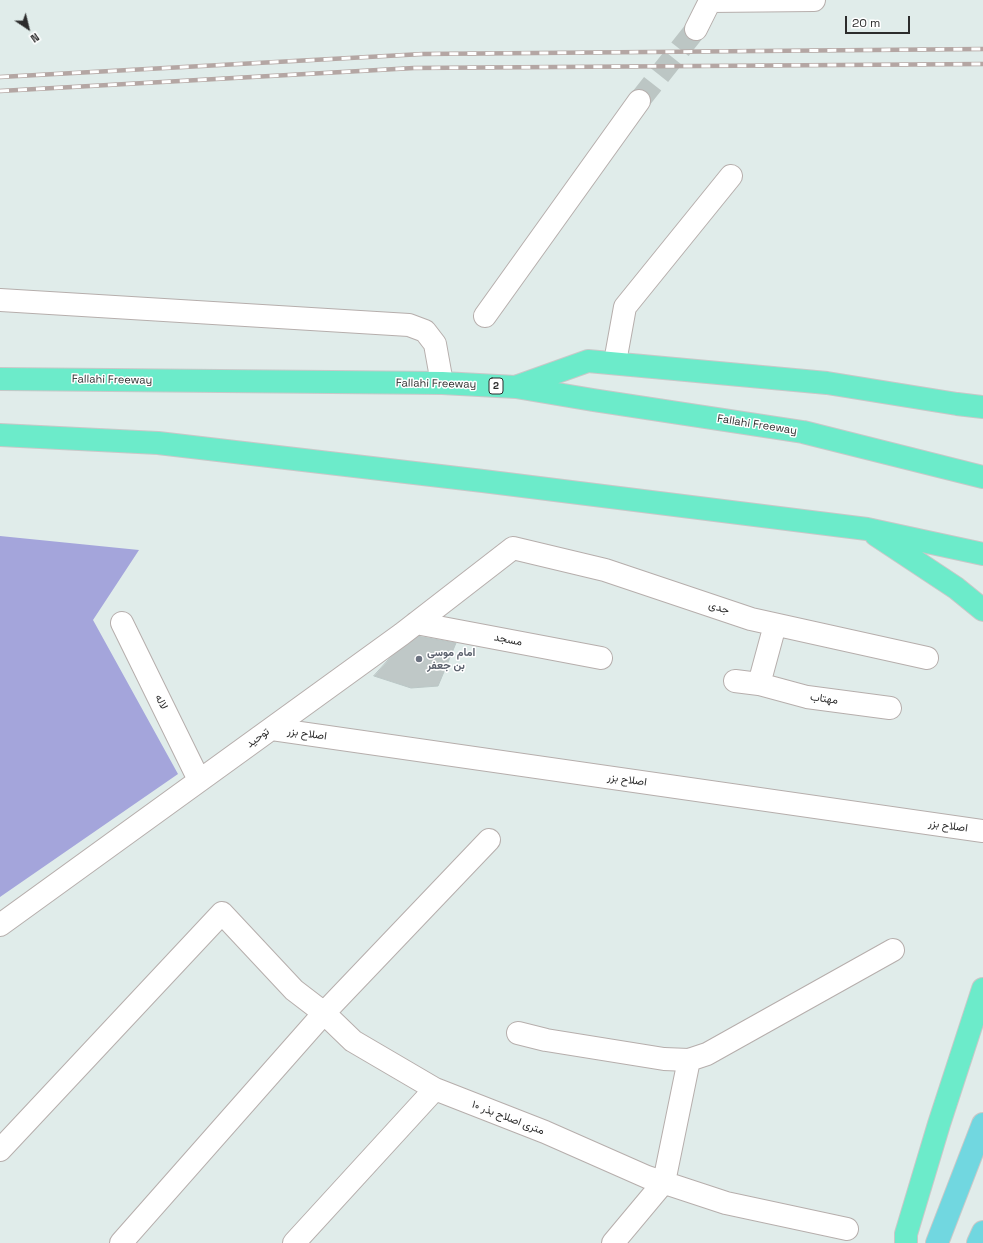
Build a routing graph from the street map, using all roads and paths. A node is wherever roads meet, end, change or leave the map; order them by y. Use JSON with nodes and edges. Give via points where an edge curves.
{"nodes":[{"id":1,"x":710,"y":0,"type":"edge"},
{"id":2,"x":814,"y":0,"type":"edge"},
{"id":3,"x":696,"y":29,"type":"tunnel mouth"},
{"id":4,"x":639,"y":101,"type":"tunnel mouth"},
{"id":5,"x":731,"y":176,"type":"dead end"},
{"id":6,"x":0,"y":300,"type":"edge"},
{"id":7,"x":485,"y":316,"type":"dead end"},
{"id":8,"x":615,"y":362,"type":"junction"},
{"id":9,"x":0,"y":379,"type":"edge"},
{"id":10,"x":442,"y":383,"type":"junction"},
{"id":11,"x":516,"y":387,"type":"junction"},
{"id":12,"x":983,"y":407,"type":"edge"},
{"id":13,"x":0,"y":434,"type":"edge"},
{"id":14,"x":983,"y":477,"type":"edge"},
{"id":15,"x":866,"y":529,"type":"junction"},
{"id":16,"x":513,"y":548,"type":"joint"},
{"id":17,"x":983,"y":554,"type":"edge"},
{"id":18,"x":983,"y":610,"type":"edge"},
{"id":19,"x":122,"y":623,"type":"dead end"},
{"id":20,"x":416,"y":623,"type":"junction"},
{"id":21,"x":775,"y":625,"type":"junction"},
{"id":22,"x":601,"y":658,"type":"dead end"},
{"id":23,"x":927,"y":658,"type":"dead end"},
{"id":24,"x":735,"y":681,"type":"dead end"},
{"id":25,"x":759,"y":684,"type":"junction"},
{"id":26,"x":890,"y":708,"type":"dead end"},
{"id":27,"x":272,"y":729,"type":"junction"},
{"id":28,"x":199,"y":780,"type":"junction"},
{"id":29,"x":983,"y":830,"type":"edge"},
{"id":30,"x":489,"y":840,"type":"dead end"},
{"id":31,"x":0,"y":925,"type":"edge"},
{"id":32,"x":893,"y":950,"type":"dead end"},
{"id":33,"x":983,"y":989,"type":"edge"},
{"id":34,"x":324,"y":1013,"type":"junction"},
{"id":35,"x":518,"y":1033,"type":"dead end"},
{"id":36,"x":689,"y":1060,"type":"junction"},
{"id":37,"x":435,"y":1089,"type":"junction"},
{"id":38,"x":983,"y":1124,"type":"edge"},
{"id":39,"x":0,"y":1150,"type":"edge"},
{"id":40,"x":664,"y":1182,"type":"junction"},
{"id":41,"x":847,"y":1229,"type":"dead end"},
{"id":42,"x":983,"y":1232,"type":"edge"},
{"id":43,"x":121,"y":1243,"type":"edge"},
{"id":44,"x":294,"y":1243,"type":"edge"},
{"id":45,"x":613,"y":1243,"type":"edge"},
{"id":46,"x":906,"y":1243,"type":"edge"},
{"id":47,"x":937,"y":1243,"type":"edge"},
{"id":48,"x":978,"y":1243,"type":"edge"}],
"edges":[{"from":1,"to":2,"type":"street"},
{"from":1,"to":3,"type":"street"},
{"from":4,"to":7,"type":"street"},
{"from":5,"to":8,"type":"street","via":[[625,307]]},
{"from":6,"to":10,"type":"street","via":[[409,325],[425,331],[436,344]]},
{"from":8,"to":11,"type":"highway","via":[[588,361]]},
{"from":8,"to":12,"type":"highway","via":[[827,383]]},
{"from":9,"to":10,"type":"highway","name":"Fallahi Freeway","number":"2"},
{"from":10,"to":11,"type":"highway","name":"Fallahi Freeway","number":"2"},
{"from":11,"to":14,"type":"highway","name":"Fallahi Freeway","number":"2","via":[[803,432]]},
{"from":13,"to":15,"type":"highway","via":[[158,443]]},
{"from":15,"to":17,"type":"highway"},
{"from":15,"to":18,"type":"highway","via":[[956,588]]},
{"from":16,"to":20,"type":"street","name":"توحید"},
{"from":16,"to":21,"type":"street","name":"جدی","via":[[605,570]]},
{"from":19,"to":28,"type":"street","name":"لاله"},
{"from":20,"to":22,"type":"street","name":"مسجد"},
{"from":20,"to":27,"type":"street","name":"توحید"},
{"from":21,"to":23,"type":"street","name":"جدی"},
{"from":21,"to":25,"type":"street"},
{"from":24,"to":25,"type":"street","name":"مهتاب"},
{"from":25,"to":26,"type":"street","name":"مهتاب","via":[[807,697]]},
{"from":27,"to":28,"type":"street","name":"توحید"},
{"from":27,"to":29,"type":"street","name":"اصلاح بزر"},
{"from":28,"to":31,"type":"street","name":"توحید"},
{"from":30,"to":34,"type":"street"},
{"from":32,"to":36,"type":"street","via":[[707,1054]]},
{"from":33,"to":46,"type":"highway","via":[[939,1124],[906,1234]]},
{"from":34,"to":37,"type":"street","name":"۱۰ متری اصلاح بذر","via":[[353,1041]]},
{"from":34,"to":39,"type":"street","name":"۱۰ متری اصلاح بذر","via":[[294,990],[222,913]]},
{"from":34,"to":43,"type":"street"},
{"from":35,"to":36,"type":"street","via":[[664,1059]]},
{"from":36,"to":40,"type":"street"},
{"from":37,"to":40,"type":"street","name":"۱۰ متری اصلاح بذر"},
{"from":37,"to":44,"type":"street"},
{"from":38,"to":47,"type":"main road"},
{"from":40,"to":41,"type":"street","name":"۱۰ متری اصلاح بذر","via":[[726,1203]]},
{"from":40,"to":45,"type":"street"},
{"from":42,"to":48,"type":"main road"}]}
